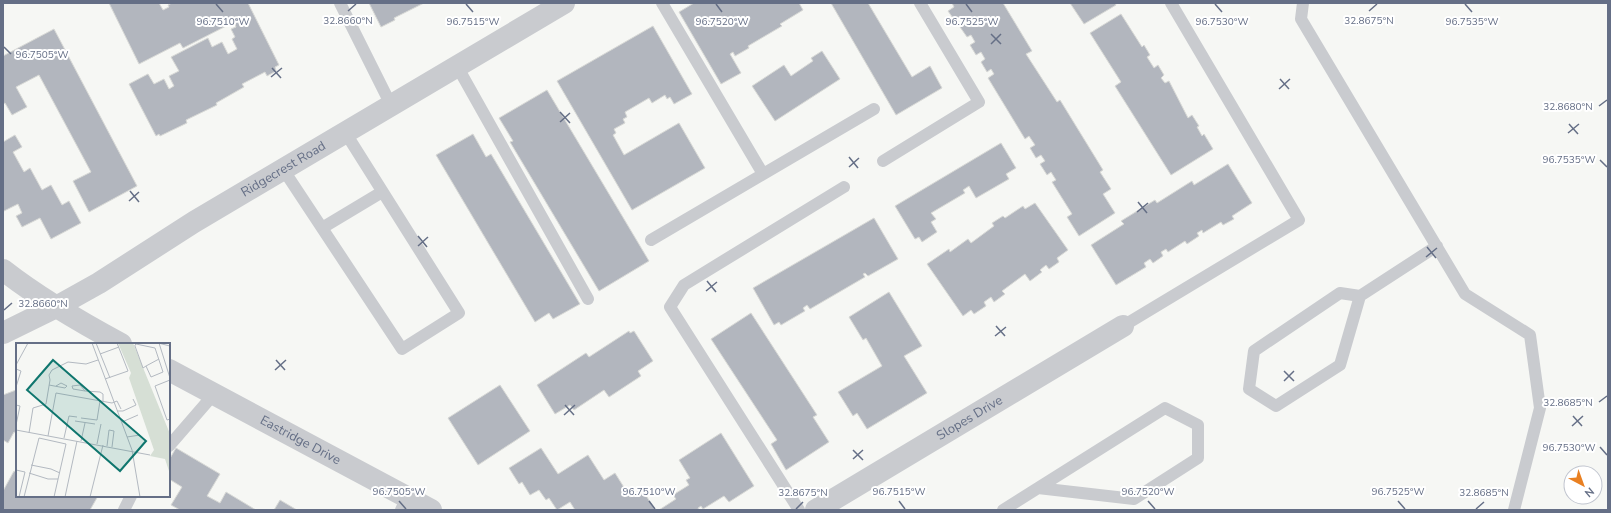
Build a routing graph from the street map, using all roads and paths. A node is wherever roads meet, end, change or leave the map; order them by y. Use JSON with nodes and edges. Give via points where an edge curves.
{"nodes":[{"id":1,"x":340,"y":3,"type":"edge"},
{"id":2,"x":564,"y":3,"type":"edge"},
{"id":3,"x":662,"y":3,"type":"edge"},
{"id":4,"x":920,"y":3,"type":"edge"},
{"id":5,"x":1171,"y":3,"type":"edge"},
{"id":6,"x":1303,"y":3,"type":"edge"},
{"id":7,"x":457,"y":66,"type":"junction"},
{"id":8,"x":391,"y":105,"type":"junction"},
{"id":9,"x":874,"y":109,"type":"dead end"},
{"id":10,"x":345,"y":132,"type":"junction"},
{"id":11,"x":883,"y":161,"type":"dead end"},
{"id":12,"x":283,"y":169,"type":"junction"},
{"id":13,"x":763,"y":174,"type":"junction"},
{"id":14,"x":844,"y":187,"type":"dead end"},
{"id":15,"x":382,"y":192,"type":"junction"},
{"id":16,"x":322,"y":228,"type":"junction"},
{"id":17,"x":651,"y":240,"type":"dead end"},
{"id":18,"x":1437,"y":246,"type":"junction"},
{"id":19,"x":3,"y":270,"type":"edge"},
{"id":20,"x":1360,"y":296,"type":"junction"},
{"id":21,"x":588,"y":299,"type":"dead end"},
{"id":22,"x":56,"y":307,"type":"junction"},
{"id":23,"x":1123,"y":326,"type":"joint"},
{"id":24,"x":3,"y":333,"type":"edge"},
{"id":25,"x":119,"y":343,"type":"edge"},
{"id":26,"x":170,"y":371,"type":"edge"},
{"id":27,"x":214,"y":394,"type":"junction"},
{"id":28,"x":170,"y":445,"type":"edge"},
{"id":29,"x":1038,"y":488,"type":"junction"},
{"id":30,"x":130,"y":497,"type":"edge"},
{"id":31,"x":404,"y":504,"type":"edge"},
{"id":32,"x":124,"y":510,"type":"edge"},
{"id":33,"x":431,"y":510,"type":"edge"},
{"id":34,"x":799,"y":510,"type":"edge"},
{"id":35,"x":816,"y":510,"type":"edge"},
{"id":36,"x":1003,"y":510,"type":"edge"},
{"id":37,"x":1514,"y":510,"type":"edge"}],
"edges":[{"from":1,"to":8,"type":"lane"},
{"from":2,"to":7,"type":"street","name":"Ridgecrest Road"},
{"from":3,"to":13,"type":"lane"},
{"from":4,"to":11,"type":"lane","via":[[979,102]]},
{"from":5,"to":23,"type":"lane","via":[[1298,220]]},
{"from":6,"to":18,"type":"lane","via":[[1301,19]]},
{"from":7,"to":8,"type":"street","name":"Ridgecrest Road"},
{"from":7,"to":21,"type":"lane"},
{"from":8,"to":10,"type":"street","name":"Ridgecrest Road"},
{"from":9,"to":13,"type":"lane"},
{"from":10,"to":12,"type":"street","name":"Ridgecrest Road"},
{"from":10,"to":15,"type":"lane"},
{"from":12,"to":16,"type":"lane"},
{"from":12,"to":22,"type":"street","name":"Ridgecrest Road"},
{"from":13,"to":17,"type":"lane"},
{"from":14,"to":34,"type":"lane","via":[[684,286],[670,308]]},
{"from":15,"to":16,"type":"lane"},
{"from":15,"to":16,"type":"lane","via":[[459,313],[402,349]]},
{"from":18,"to":20,"type":"lane"},
{"from":18,"to":37,"type":"lane","via":[[1465,294],[1530,335],[1540,408]]},
{"from":19,"to":22,"type":"street"},
{"from":20,"to":20,"type":"lane","via":[[1340,293],[1254,351],[1250,389],[1276,406],[1340,365]]},
{"from":22,"to":24,"type":"street","name":"Ridgecrest Road"},
{"from":22,"to":25,"type":"street"},
{"from":23,"to":35,"type":"street","name":"Slopes Drive"},
{"from":26,"to":27,"type":"street","name":"Eastridge Drive"},
{"from":27,"to":28,"type":"lane"},
{"from":27,"to":31,"type":"street","name":"Eastridge Drive"},
{"from":29,"to":29,"type":"lane","via":[[1134,499],[1198,458],[1198,425],[1165,408]]},
{"from":29,"to":36,"type":"lane"},
{"from":30,"to":32,"type":"lane"},
{"from":31,"to":33,"type":"street","name":"Eastridge Drive"}]}
